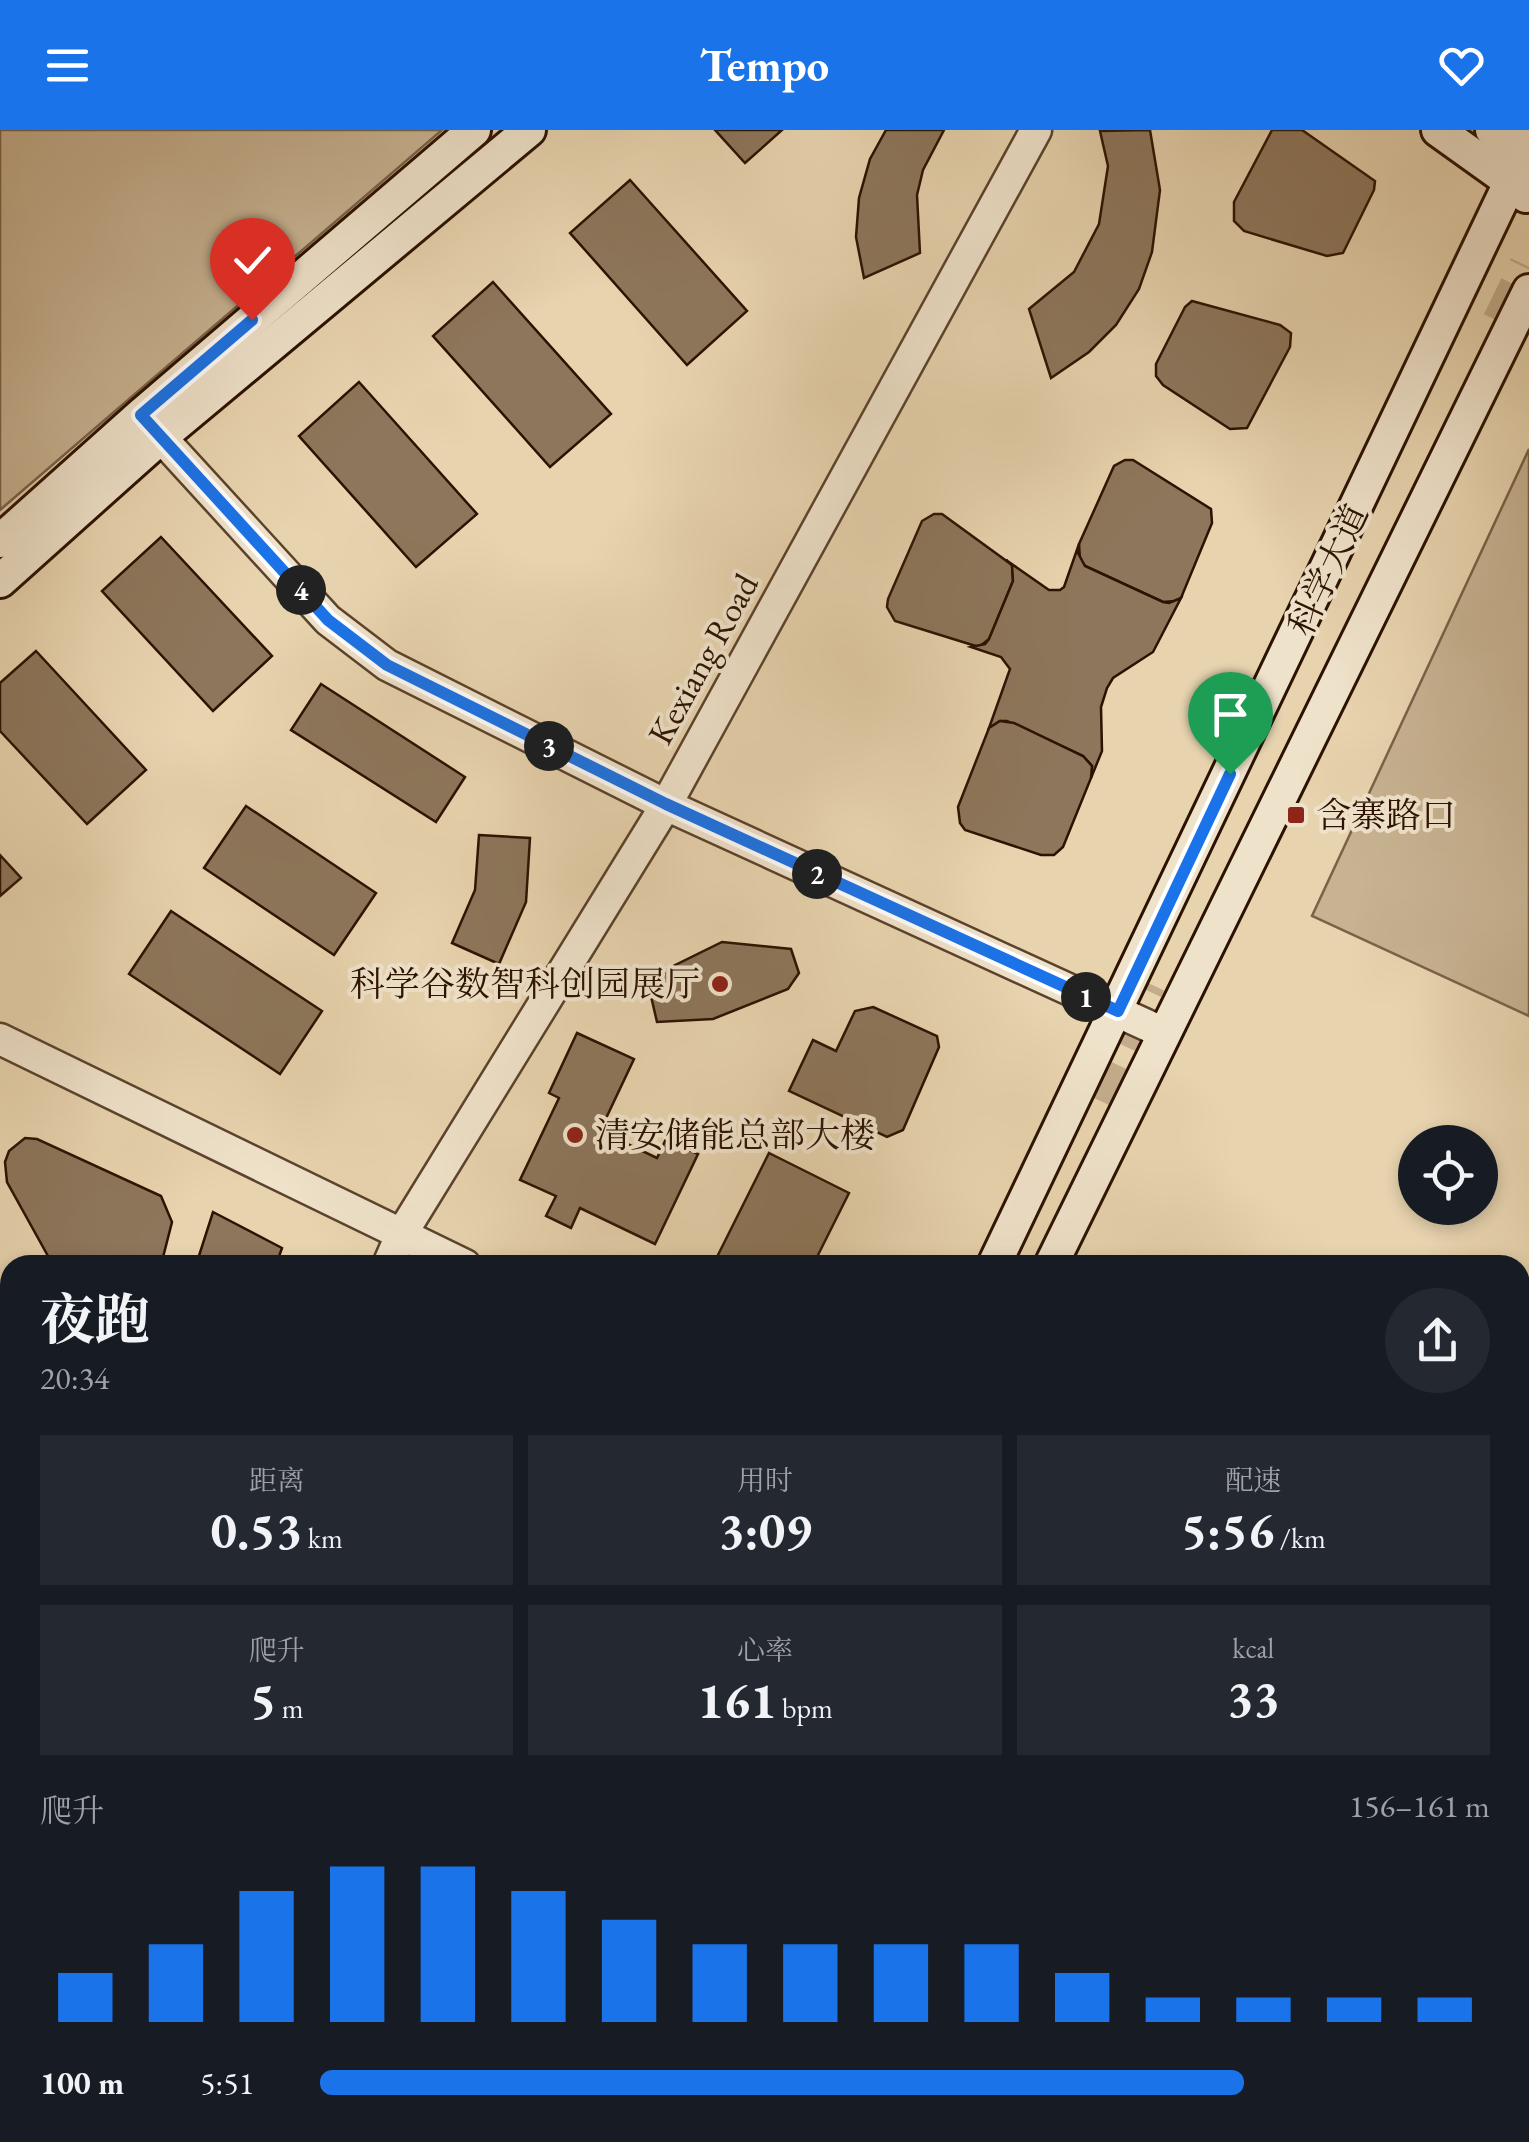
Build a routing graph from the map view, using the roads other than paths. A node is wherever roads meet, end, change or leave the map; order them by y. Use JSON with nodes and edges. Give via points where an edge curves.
{"nodes":[{"id":1,"x":474,"y":130,"type":"edge"},
{"id":2,"x":529,"y":130,"type":"edge"},
{"id":3,"x":1036,"y":130,"type":"edge"},
{"id":4,"x":1438,"y":130,"type":"edge"},
{"id":5,"x":1492,"y":130,"type":"edge"},
{"id":6,"x":1525,"y":167,"type":"edge"},
{"id":7,"x":1529,"y":290,"type":"edge"},
{"id":8,"x":151,"y":426,"type":"junction"},
{"id":9,"x":0,"y":540,"type":"edge"},
{"id":10,"x":0,"y":581,"type":"edge"},
{"id":11,"x":666,"y":804,"type":"junction"},
{"id":12,"x":1118,"y":1011,"type":"junction"},
{"id":13,"x":1164,"y":1033,"type":"junction"},
{"id":14,"x":0,"y":1039,"type":"edge"},
{"id":15,"x":401,"y":1235,"type":"junction"},
{"id":16,"x":392,"y":1255,"type":"edge"},
{"id":17,"x":443,"y":1255,"type":"edge"},
{"id":18,"x":999,"y":1255,"type":"edge"},
{"id":19,"x":1056,"y":1255,"type":"edge"}],
"edges":[{"from":1,"to":8,"type":"main road"},
{"from":2,"to":8,"type":"main road"},
{"from":3,"to":11,"type":"street","name":"Kexiang Road"},
{"from":4,"to":6,"type":"main road"},
{"from":5,"to":6,"type":"main road"},
{"from":6,"to":12,"type":"main road","name":"科学大道"},
{"from":7,"to":13,"type":"main road","name":"科学大道"},
{"from":8,"to":9,"type":"main road"},
{"from":8,"to":10,"type":"main road"},
{"from":8,"to":11,"type":"street","via":[[328,620],[387,665]]},
{"from":11,"to":12,"type":"street"},
{"from":11,"to":15,"type":"street","name":"Kexiang Road"},
{"from":12,"to":13,"type":"street"},
{"from":12,"to":18,"type":"main road","name":"科学大道"},
{"from":13,"to":19,"type":"main road","name":"科学大道"},
{"from":14,"to":15,"type":"street"},
{"from":15,"to":16,"type":"street","name":"Kexiang Road"},
{"from":15,"to":17,"type":"street"}]}
